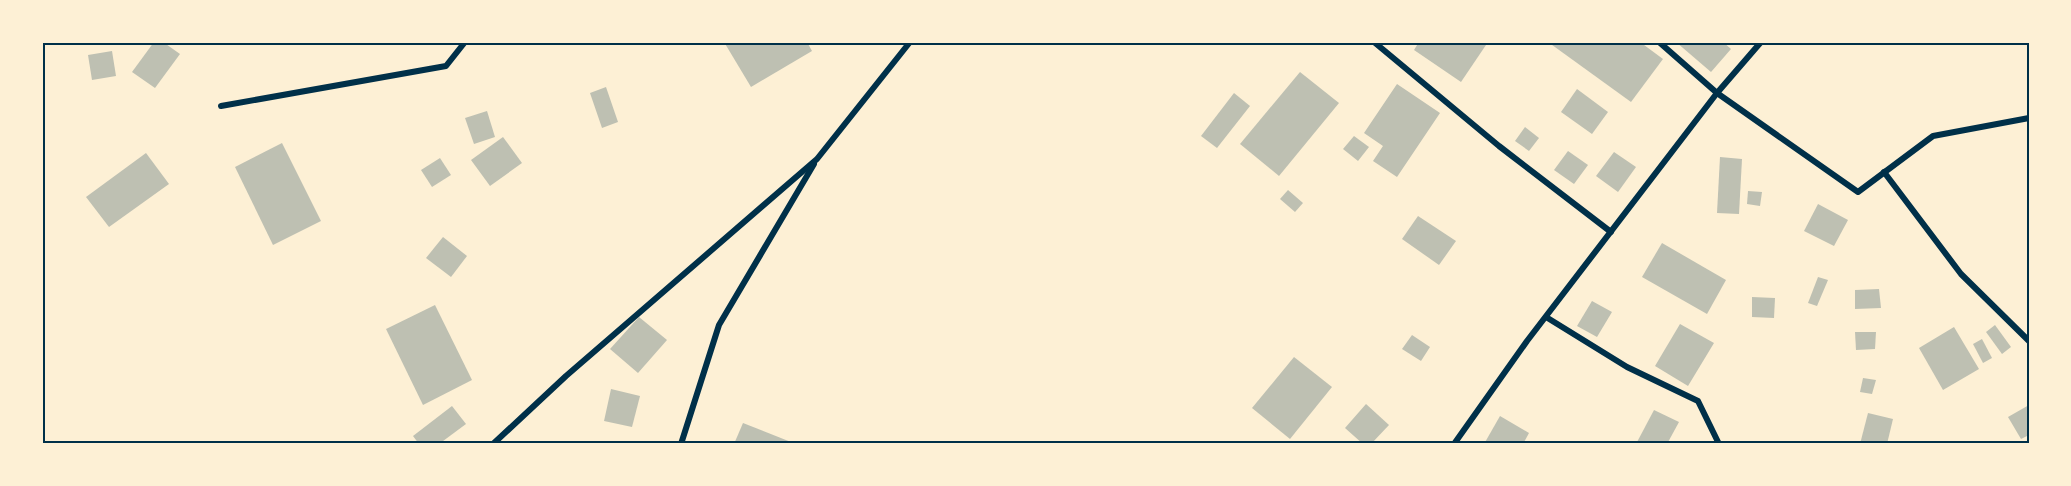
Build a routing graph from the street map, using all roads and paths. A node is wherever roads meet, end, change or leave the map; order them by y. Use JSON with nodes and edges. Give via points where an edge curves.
{"nodes":[{"id":1,"x":465,"y":42,"type":"edge"},
{"id":2,"x":910,"y":42,"type":"edge"},
{"id":3,"x":1374,"y":42,"type":"edge"},
{"id":4,"x":1659,"y":42,"type":"edge"},
{"id":5,"x":1761,"y":42,"type":"edge"},
{"id":6,"x":1717,"y":93,"type":"junction"},
{"id":7,"x":221,"y":106,"type":"dead end"},
{"id":8,"x":2029,"y":118,"type":"edge"},
{"id":9,"x":817,"y":159,"type":"junction"},
{"id":10,"x":1884,"y":172,"type":"junction"},
{"id":11,"x":1611,"y":232,"type":"junction"},
{"id":12,"x":1546,"y":317,"type":"junction"},
{"id":13,"x":2029,"y":341,"type":"edge"},
{"id":14,"x":493,"y":444,"type":"edge"},
{"id":15,"x":681,"y":444,"type":"edge"},
{"id":16,"x":1454,"y":444,"type":"edge"},
{"id":17,"x":1719,"y":444,"type":"edge"}],
"edges":[{"from":1,"to":7,"type":"street","via":[[446,66]]},
{"from":2,"to":9,"type":"street"},
{"from":3,"to":11,"type":"street"},
{"from":4,"to":6,"type":"street"},
{"from":5,"to":6,"type":"street"},
{"from":6,"to":10,"type":"street","via":[[1858,192]]},
{"from":6,"to":11,"type":"street"},
{"from":8,"to":10,"type":"street","via":[[1933,136]]},
{"from":9,"to":14,"type":"street"},
{"from":9,"to":15,"type":"street","via":[[719,326]]},
{"from":10,"to":13,"type":"street","via":[[1961,274]]},
{"from":11,"to":12,"type":"street"},
{"from":12,"to":16,"type":"street"},
{"from":12,"to":17,"type":"street","via":[[1627,367],[1698,401]]}]}
